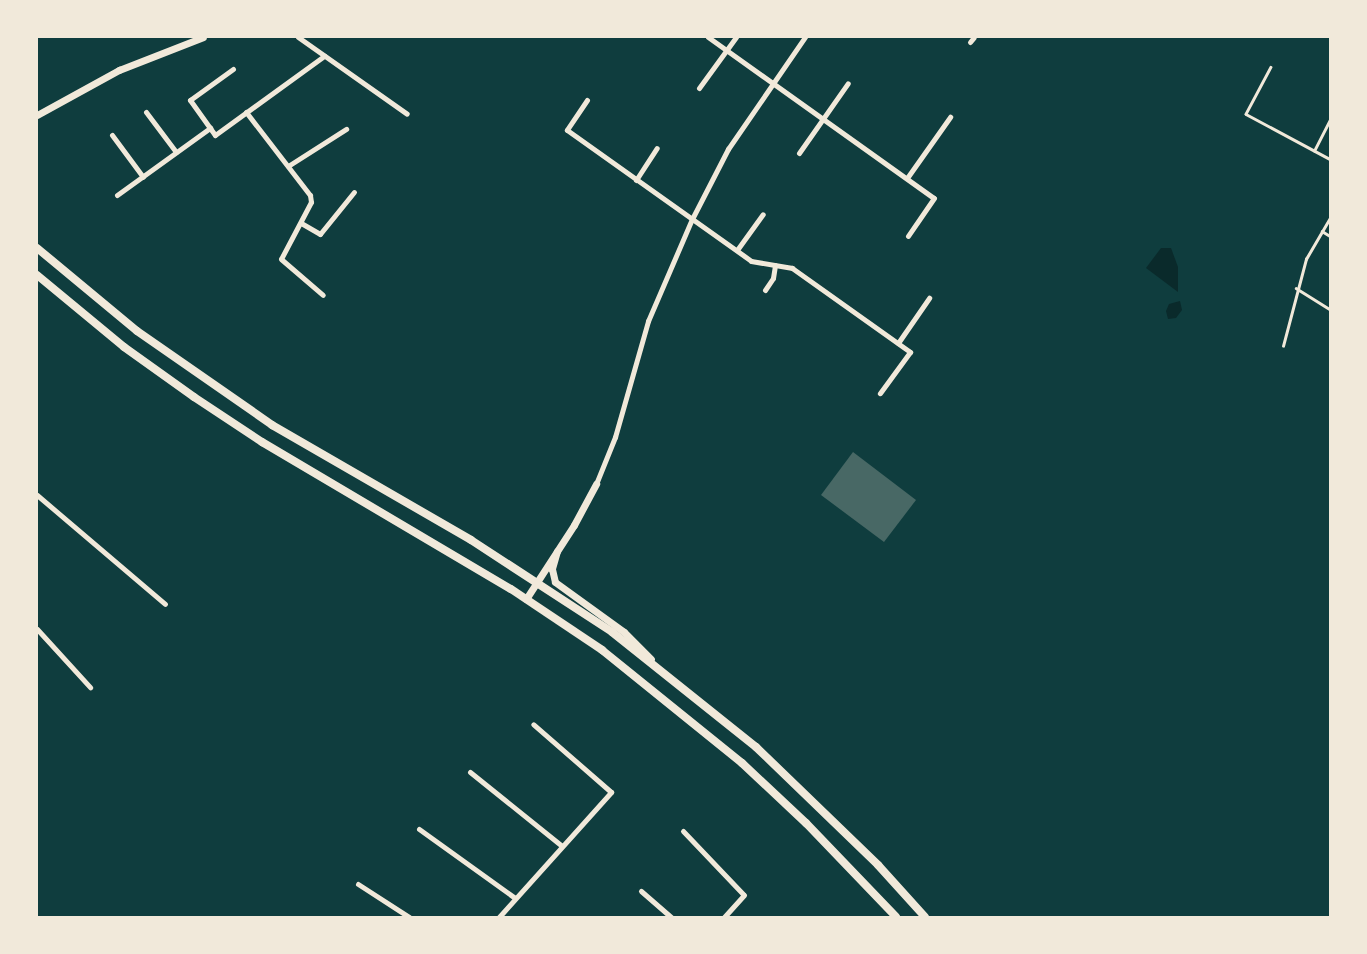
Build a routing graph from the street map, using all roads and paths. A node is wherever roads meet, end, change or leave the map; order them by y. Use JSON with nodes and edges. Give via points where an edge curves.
{"nodes":[{"id":1,"x":203,"y":37,"type":"edge"},
{"id":2,"x":298,"y":37,"type":"edge"},
{"id":3,"x":708,"y":37,"type":"edge"},
{"id":4,"x":736,"y":37,"type":"edge"},
{"id":5,"x":805,"y":37,"type":"edge"},
{"id":6,"x":727,"y":50,"type":"junction"},
{"id":7,"x":324,"y":56,"type":"junction"},
{"id":8,"x":1271,"y":67,"type":"dead end"},
{"id":9,"x":233,"y":69,"type":"dead end"},
{"id":10,"x":772,"y":82,"type":"junction"},
{"id":11,"x":848,"y":83,"type":"dead end"},
{"id":12,"x":699,"y":88,"type":"dead end"},
{"id":13,"x":587,"y":100,"type":"dead end"},
{"id":14,"x":146,"y":112,"type":"dead end"},
{"id":15,"x":246,"y":112,"type":"junction"},
{"id":16,"x":407,"y":114,"type":"dead end"},
{"id":17,"x":37,"y":115,"type":"edge"},
{"id":18,"x":950,"y":117,"type":"dead end"},
{"id":19,"x":824,"y":118,"type":"junction"},
{"id":20,"x":1330,"y":120,"type":"edge"},
{"id":21,"x":210,"y":128,"type":"junction"},
{"id":22,"x":346,"y":129,"type":"dead end"},
{"id":23,"x":112,"y":135,"type":"dead end"},
{"id":24,"x":657,"y":148,"type":"dead end"},
{"id":25,"x":1314,"y":151,"type":"junction"},
{"id":26,"x":176,"y":152,"type":"junction"},
{"id":27,"x":799,"y":153,"type":"dead end"},
{"id":28,"x":1330,"y":159,"type":"edge"},
{"id":29,"x":288,"y":166,"type":"junction"},
{"id":30,"x":143,"y":177,"type":"junction"},
{"id":31,"x":907,"y":178,"type":"junction"},
{"id":32,"x":636,"y":180,"type":"junction"},
{"id":33,"x":354,"y":192,"type":"dead end"},
{"id":34,"x":117,"y":195,"type":"dead end"},
{"id":35,"x":763,"y":214,"type":"dead end"},
{"id":36,"x":1330,"y":218,"type":"edge"},
{"id":37,"x":692,"y":219,"type":"junction"},
{"id":38,"x":301,"y":223,"type":"junction"},
{"id":39,"x":1322,"y":231,"type":"junction"},
{"id":40,"x":908,"y":236,"type":"dead end"},
{"id":41,"x":1330,"y":236,"type":"edge"},
{"id":42,"x":37,"y":249,"type":"edge"},
{"id":43,"x":737,"y":250,"type":"junction"},
{"id":44,"x":775,"y":265,"type":"junction"},
{"id":45,"x":37,"y":275,"type":"edge"},
{"id":46,"x":1296,"y":288,"type":"junction"},
{"id":47,"x":765,"y":290,"type":"dead end"},
{"id":48,"x":323,"y":295,"type":"dead end"},
{"id":49,"x":929,"y":298,"type":"dead end"},
{"id":50,"x":1330,"y":309,"type":"edge"},
{"id":51,"x":898,"y":343,"type":"junction"},
{"id":52,"x":1283,"y":346,"type":"dead end"},
{"id":53,"x":880,"y":393,"type":"dead end"},
{"id":54,"x":596,"y":484,"type":"joint"},
{"id":55,"x":37,"y":495,"type":"edge"},
{"id":56,"x":557,"y":551,"type":"junction"},
{"id":57,"x":537,"y":582,"type":"junction"},
{"id":58,"x":526,"y":599,"type":"junction"},
{"id":59,"x":165,"y":604,"type":"dead end"},
{"id":60,"x":37,"y":629,"type":"edge"},
{"id":61,"x":666,"y":675,"type":"junction"},
{"id":62,"x":90,"y":687,"type":"dead end"},
{"id":63,"x":533,"y":724,"type":"dead end"},
{"id":64,"x":470,"y":772,"type":"dead end"},
{"id":65,"x":419,"y":829,"type":"dead end"},
{"id":66,"x":683,"y":831,"type":"dead end"},
{"id":67,"x":562,"y":846,"type":"junction"},
{"id":68,"x":358,"y":884,"type":"dead end"},
{"id":69,"x":641,"y":891,"type":"dead end"},
{"id":70,"x":515,"y":898,"type":"junction"},
{"id":71,"x":409,"y":917,"type":"edge"},
{"id":72,"x":499,"y":917,"type":"edge"},
{"id":73,"x":671,"y":917,"type":"edge"},
{"id":74,"x":724,"y":917,"type":"edge"},
{"id":75,"x":896,"y":917,"type":"edge"},
{"id":76,"x":925,"y":917,"type":"edge"}],
"edges":[{"from":1,"to":17,"type":"street","via":[[119,71]]},
{"from":2,"to":7,"type":"street"},
{"from":3,"to":6,"type":"street"},
{"from":4,"to":6,"type":"street"},
{"from":5,"to":10,"type":"street"},
{"from":6,"to":10,"type":"street"},
{"from":6,"to":12,"type":"street"},
{"from":7,"to":15,"type":"street"},
{"from":7,"to":16,"type":"street"},
{"from":8,"to":25,"type":"lane","via":[[1246,114]]},
{"from":9,"to":21,"type":"street","via":[[190,100]]},
{"from":10,"to":19,"type":"street"},
{"from":10,"to":37,"type":"street","via":[[728,149]]},
{"from":11,"to":19,"type":"street"},
{"from":13,"to":32,"type":"street","via":[[567,130]]},
{"from":14,"to":26,"type":"street"},
{"from":15,"to":21,"type":"street","via":[[215,135]]},
{"from":15,"to":29,"type":"street"},
{"from":18,"to":31,"type":"street"},
{"from":19,"to":27,"type":"street"},
{"from":19,"to":31,"type":"street"},
{"from":20,"to":25,"type":"lane"},
{"from":21,"to":26,"type":"street"},
{"from":22,"to":29,"type":"street"},
{"from":23,"to":30,"type":"street"},
{"from":24,"to":32,"type":"street"},
{"from":25,"to":28,"type":"lane"},
{"from":26,"to":30,"type":"street"},
{"from":29,"to":38,"type":"street","via":[[310,195]]},
{"from":30,"to":34,"type":"street"},
{"from":31,"to":40,"type":"street","via":[[934,198]]},
{"from":32,"to":37,"type":"street"},
{"from":33,"to":38,"type":"street","via":[[320,234]]},
{"from":35,"to":43,"type":"street"},
{"from":36,"to":39,"type":"lane"},
{"from":37,"to":43,"type":"street"},
{"from":37,"to":54,"type":"street","via":[[648,321],[615,437]]},
{"from":38,"to":48,"type":"street","via":[[281,259]]},
{"from":39,"to":41,"type":"lane"},
{"from":39,"to":46,"type":"lane"},
{"from":42,"to":57,"type":"main road","via":[[137,331],[272,425]]},
{"from":43,"to":44,"type":"street","via":[[751,261]]},
{"from":44,"to":47,"type":"street"},
{"from":44,"to":51,"type":"street","via":[[792,268]]},
{"from":45,"to":58,"type":"main road","via":[[194,397]]},
{"from":46,"to":50,"type":"lane"},
{"from":46,"to":52,"type":"lane"},
{"from":49,"to":51,"type":"street"},
{"from":51,"to":53,"type":"street","via":[[910,352]]},
{"from":54,"to":56,"type":"street"},
{"from":55,"to":59,"type":"street"},
{"from":56,"to":57,"type":"street"},
{"from":56,"to":61,"type":"street","via":[[552,569],[555,582],[624,632]]},
{"from":57,"to":58,"type":"street"},
{"from":57,"to":61,"type":"main road"},
{"from":58,"to":75,"type":"main road","via":[[602,650],[742,763]]},
{"from":60,"to":62,"type":"street"},
{"from":61,"to":76,"type":"main road","via":[[756,747]]},
{"from":63,"to":67,"type":"street","via":[[611,792]]},
{"from":64,"to":67,"type":"street"},
{"from":65,"to":70,"type":"street"},
{"from":66,"to":74,"type":"street","via":[[744,895]]},
{"from":67,"to":70,"type":"street"},
{"from":68,"to":71,"type":"street"},
{"from":69,"to":73,"type":"street"},
{"from":70,"to":72,"type":"street"}]}
